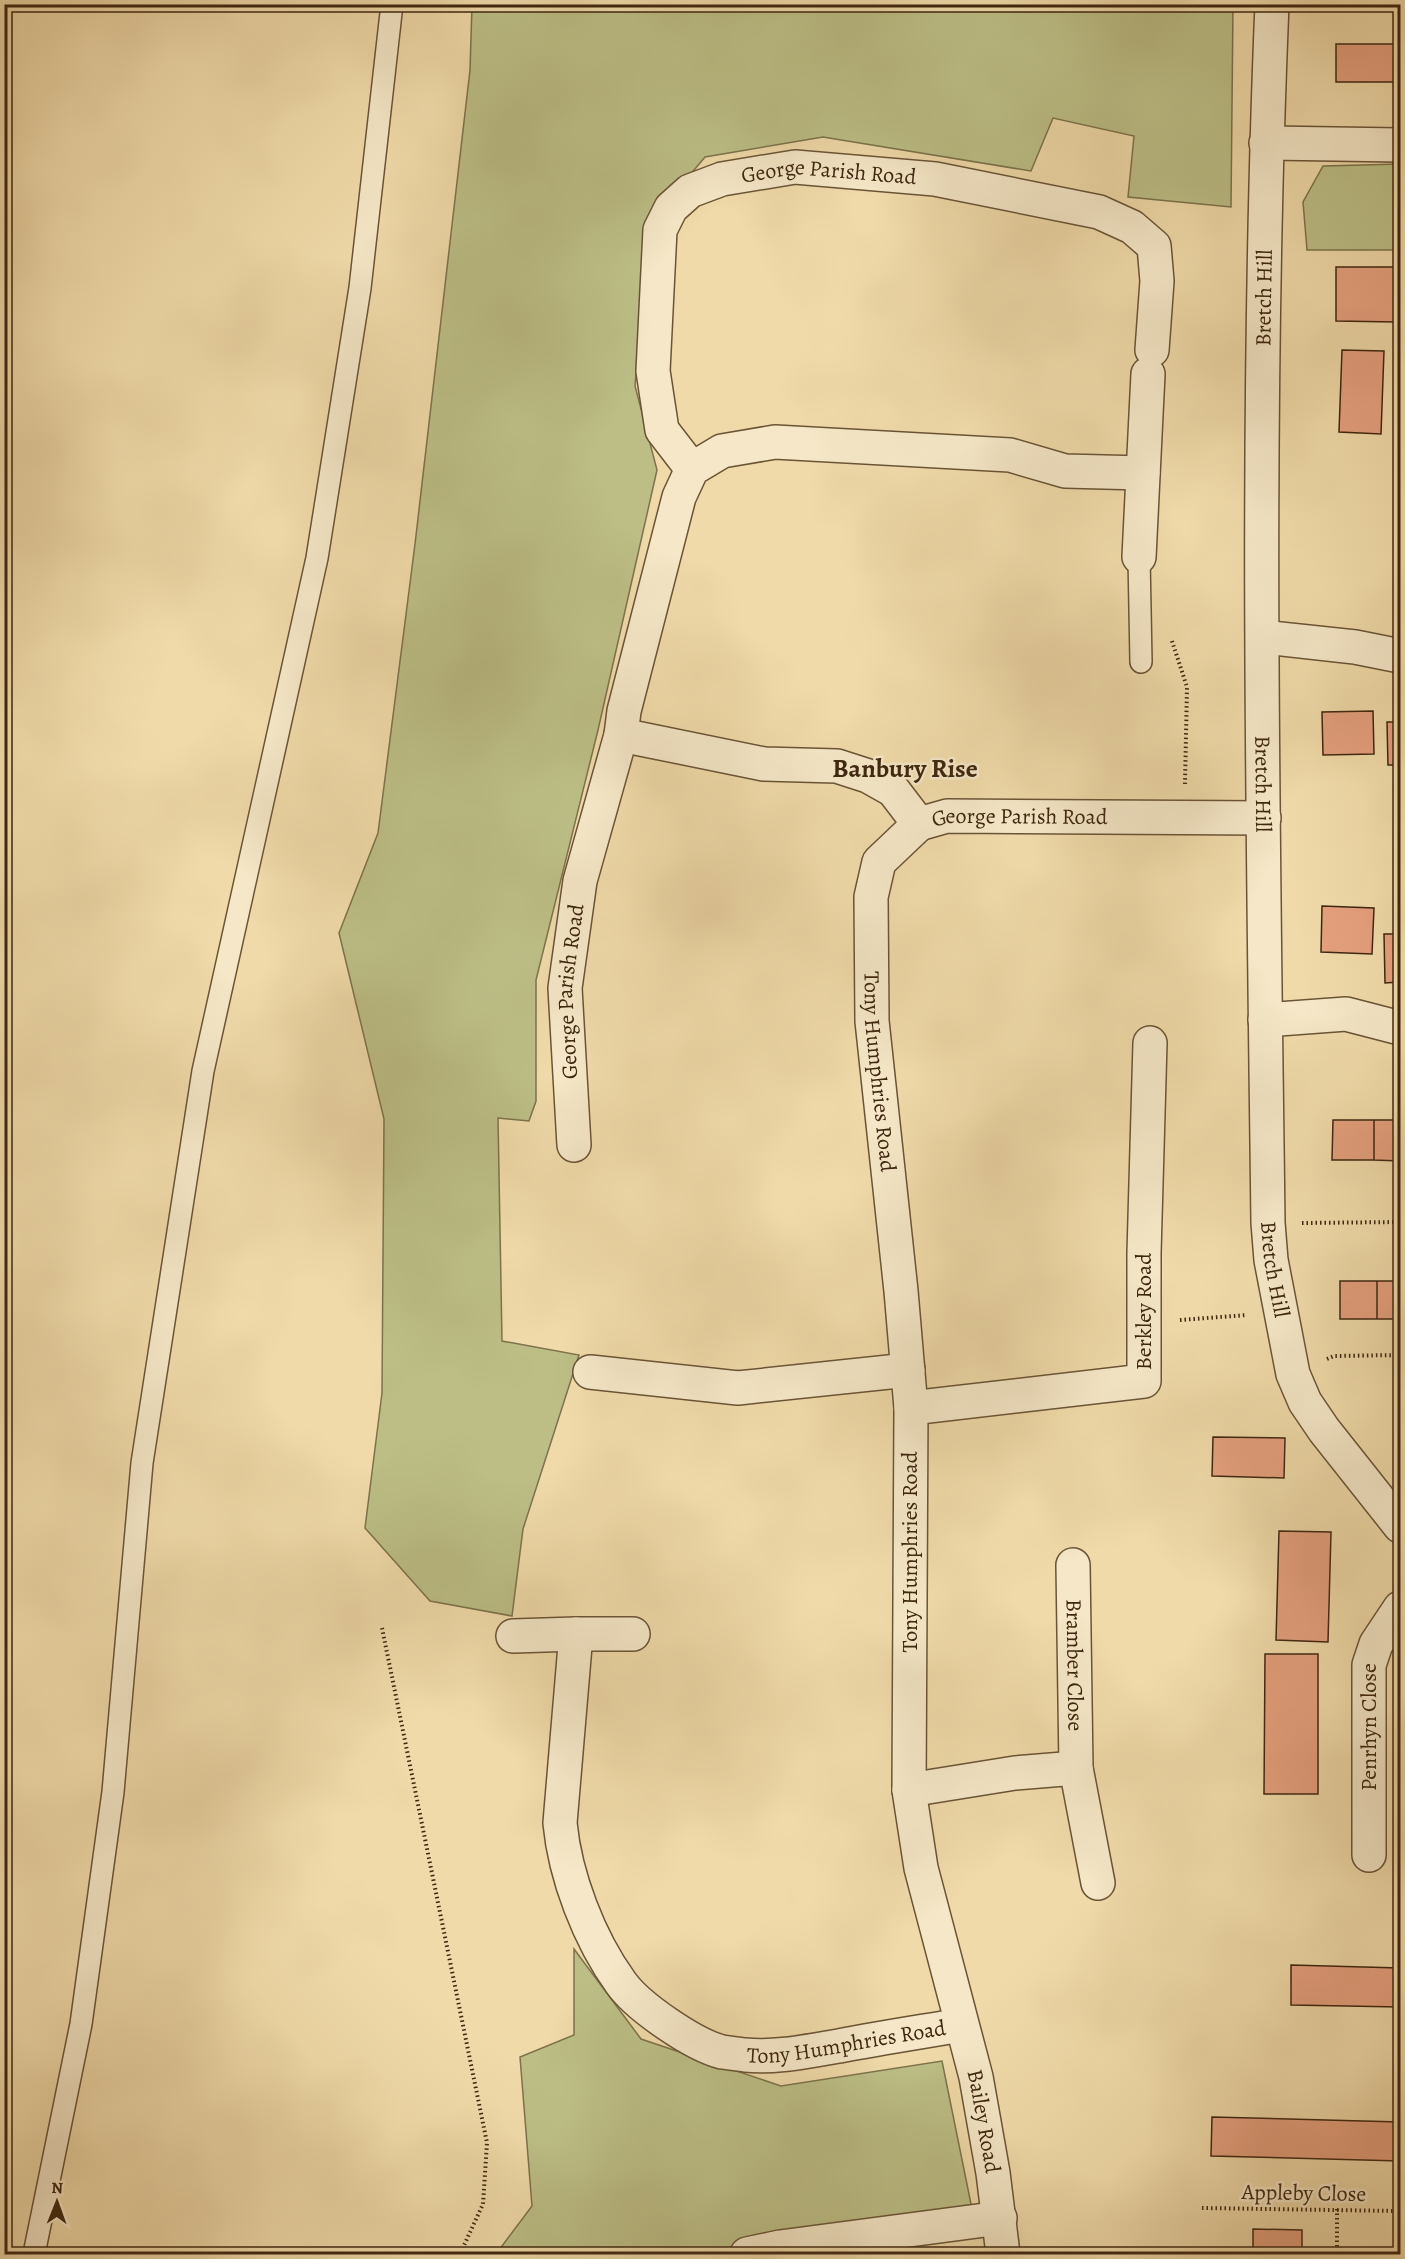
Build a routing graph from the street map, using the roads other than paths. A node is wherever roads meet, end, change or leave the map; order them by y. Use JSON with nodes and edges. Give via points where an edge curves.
{"nodes":[{"id":1,"x":392,"y":4,"type":"edge"},
{"id":2,"x":1272,"y":4,"type":"edge"},
{"id":3,"x":1266,"y":143,"type":"junction"},
{"id":4,"x":1401,"y":145,"type":"edge"},
{"id":5,"x":692,"y":469,"type":"junction"},
{"id":6,"x":1143,"y":473,"type":"junction"},
{"id":7,"x":1139,"y":558,"type":"joint"},
{"id":8,"x":1263,"y":637,"type":"junction"},
{"id":9,"x":1401,"y":656,"type":"edge"},
{"id":10,"x":1141,"y":662,"type":"dead end"},
{"id":11,"x":621,"y":735,"type":"junction"},
{"id":12,"x":1264,"y":818,"type":"junction"},
{"id":13,"x":920,"y":825,"type":"junction"},
{"id":14,"x":1265,"y":1020,"type":"junction"},
{"id":15,"x":1401,"y":1028,"type":"edge"},
{"id":16,"x":1150,"y":1043,"type":"dead end"},
{"id":17,"x":574,"y":1145,"type":"dead end"},
{"id":18,"x":908,"y":1370,"type":"junction"},
{"id":19,"x":590,"y":1372,"type":"dead end"},
{"id":20,"x":911,"y":1408,"type":"junction"},
{"id":21,"x":1401,"y":1526,"type":"edge"},
{"id":22,"x":1073,"y":1564,"type":"dead end"},
{"id":23,"x":1401,"y":1608,"type":"edge"},
{"id":24,"x":576,"y":1634,"type":"junction"},
{"id":25,"x":633,"y":1634,"type":"dead end"},
{"id":26,"x":513,"y":1636,"type":"dead end"},
{"id":27,"x":1076,"y":1768,"type":"junction"},
{"id":28,"x":909,"y":1790,"type":"junction"},
{"id":29,"x":1369,"y":1855,"type":"dead end"},
{"id":30,"x":1098,"y":1883,"type":"dead end"},
{"id":31,"x":961,"y":2025,"type":"junction"},
{"id":32,"x":1000,"y":2218,"type":"junction"},
{"id":33,"x":34,"y":2254,"type":"edge"},
{"id":34,"x":747,"y":2254,"type":"edge"},
{"id":35,"x":1003,"y":2254,"type":"edge"}],
"edges":[{"from":1,"to":33,"type":"lane","via":[[360,288],[317,558],[203,1071],[142,1463],[113,1792],[81,2024]]},
{"from":2,"to":3,"type":"street","name":"Bretch Hill"},
{"from":3,"to":4,"type":"street"},
{"from":3,"to":8,"type":"street","name":"Bretch Hill"},
{"from":5,"to":6,"type":"street","via":[[722,451],[775,442],[1010,455],[1065,471]]},
{"from":5,"to":6,"type":"street","name":"George Parish Road","via":[[662,430],[654,370],[660,230],[671,208],[690,191],[722,179],[795,167],[935,179],[1099,212],[1132,227],[1155,246],[1157,281]]},
{"from":5,"to":11,"type":"street","name":"George Parish Road","via":[[679,496]]},
{"from":6,"to":7,"type":"street","name":"George Parish Road"},
{"from":7,"to":10,"type":"lane","name":"George Parish Road"},
{"from":8,"to":9,"type":"street"},
{"from":8,"to":12,"type":"street","name":"Bretch Hill"},
{"from":11,"to":13,"type":"street","name":"George Parish Road","via":[[764,764],[837,766],[868,776],[893,790]]},
{"from":11,"to":17,"type":"street","name":"George Parish Road","via":[[580,881],[565,988]]},
{"from":12,"to":13,"type":"street","name":"George Parish Road","via":[[946,816]]},
{"from":12,"to":14,"type":"street","name":"Bretch Hill"},
{"from":13,"to":18,"type":"street","name":"Tony Humphries Road","via":[[879,862],[871,897],[872,1021]]},
{"from":14,"to":15,"type":"street","via":[[1346,1014]]},
{"from":14,"to":21,"type":"street","name":"Bretch Hill","via":[[1268,1223],[1271,1260],[1293,1374],[1305,1402],[1324,1430]]},
{"from":16,"to":20,"type":"street","name":"Berkley Road","via":[[1144,1381]]},
{"from":18,"to":19,"type":"street","via":[[738,1388]]},
{"from":18,"to":20,"type":"street","name":"Tony Humphries Road"},
{"from":20,"to":28,"type":"street","name":"Tony Humphries Road"},
{"from":22,"to":27,"type":"street","name":"Bramber Close"},
{"from":23,"to":29,"type":"street","name":"Penrhyn Close","via":[[1376,1644],[1370,1665]]},
{"from":24,"to":25,"type":"street"},
{"from":24,"to":26,"type":"street"},
{"from":24,"to":31,"type":"street","name":"Tony Humphries Road","via":[[560,1823],[562,1840],[584,1913],[622,1984],[654,2015],[695,2040],[721,2051],[746,2055],[811,2052]]},
{"from":27,"to":28,"type":"street","via":[[1015,1773]]},
{"from":27,"to":30,"type":"street","name":"Bramber Close"},
{"from":28,"to":31,"type":"street","name":"Tony Humphries Road","via":[[921,1868]]},
{"from":31,"to":32,"type":"street","name":"Bailey Road","via":[[976,2077]]},
{"from":32,"to":34,"type":"street"},
{"from":32,"to":35,"type":"street","name":"Bailey Road"}]}
